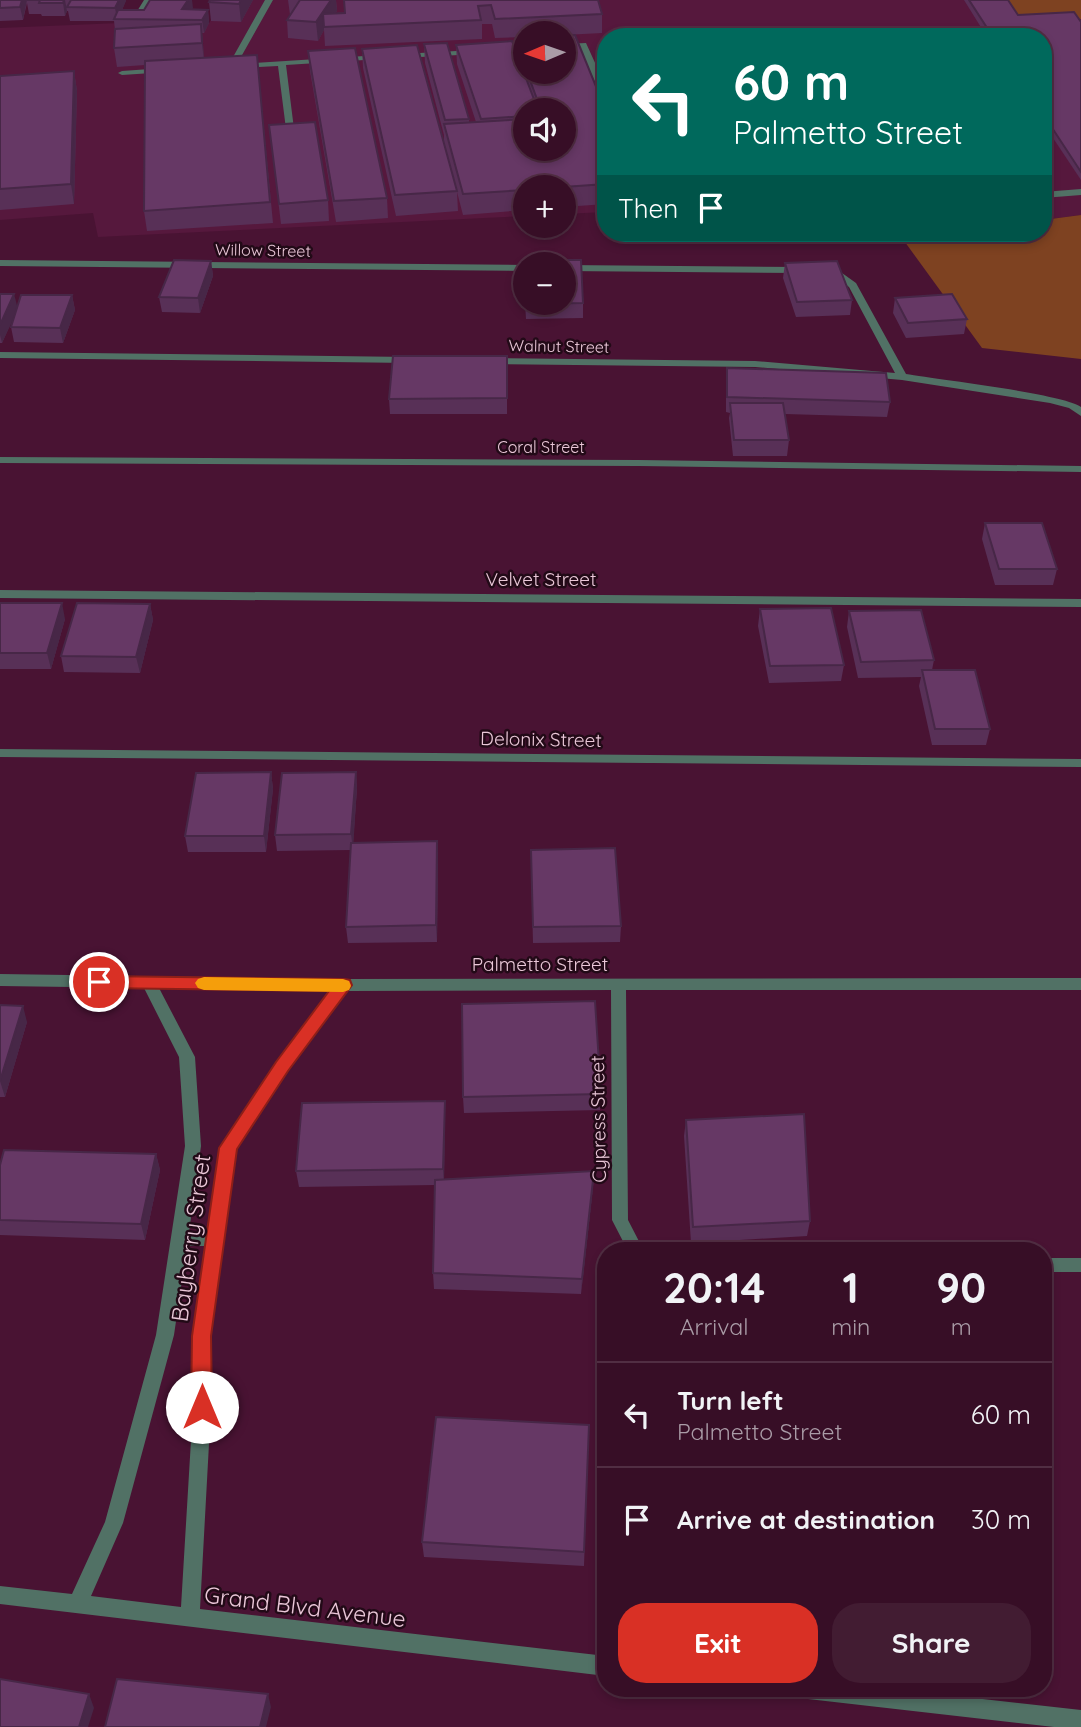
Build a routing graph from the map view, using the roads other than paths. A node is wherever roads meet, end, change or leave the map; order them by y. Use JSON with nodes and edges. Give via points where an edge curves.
{"nodes":[{"id":1,"x":148,"y":0,"type":"edge"},
{"id":2,"x":269,"y":0,"type":"edge"},
{"id":3,"x":135,"y":21,"type":"edge"},
{"id":4,"x":576,"y":45,"type":"edge"},
{"id":5,"x":485,"y":51,"type":"edge"},
{"id":6,"x":282,"y":63,"type":"junction"},
{"id":7,"x":232,"y":66,"type":"junction"},
{"id":8,"x":218,"y":67,"type":"edge"},
{"id":9,"x":177,"y":70,"type":"edge"},
{"id":10,"x":121,"y":73,"type":"edge"},
{"id":11,"x":597,"y":77,"type":"edge"},
{"id":12,"x":290,"y":129,"type":"edge"},
{"id":13,"x":1081,"y":192,"type":"edge"},
{"id":14,"x":1052,"y":194,"type":"edge"},
{"id":15,"x":0,"y":263,"type":"edge"},
{"id":16,"x":513,"y":268,"type":"edge"},
{"id":17,"x":576,"y":268,"type":"edge"},
{"id":18,"x":0,"y":355,"type":"edge"},
{"id":19,"x":419,"y":360,"type":"edge"},
{"id":20,"x":475,"y":360,"type":"edge"},
{"id":21,"x":902,"y":377,"type":"junction"},
{"id":22,"x":1077,"y":410,"type":"edge"},
{"id":23,"x":0,"y":460,"type":"edge"},
{"id":24,"x":1081,"y":469,"type":"edge"},
{"id":25,"x":0,"y":594,"type":"edge"},
{"id":26,"x":1081,"y":603,"type":"edge"},
{"id":27,"x":0,"y":753,"type":"edge"},
{"id":28,"x":1081,"y":763,"type":"edge"},
{"id":29,"x":0,"y":980,"type":"edge"},
{"id":30,"x":149,"y":983,"type":"junction"},
{"id":31,"x":618,"y":983,"type":"junction"},
{"id":32,"x":1081,"y":984,"type":"edge"},
{"id":33,"x":344,"y":985,"type":"junction"},
{"id":34,"x":179,"y":1239,"type":"junction"},
{"id":35,"x":215,"y":1239,"type":"junction"},
{"id":36,"x":631,"y":1242,"type":"edge"},
{"id":37,"x":1052,"y":1265,"type":"edge"},
{"id":38,"x":1081,"y":1265,"type":"edge"},
{"id":39,"x":0,"y":1595,"type":"edge"},
{"id":40,"x":78,"y":1603,"type":"junction"},
{"id":41,"x":190,"y":1618,"type":"junction"},
{"id":42,"x":597,"y":1665,"type":"edge"},
{"id":43,"x":878,"y":1697,"type":"edge"},
{"id":44,"x":1081,"y":1720,"type":"edge"}],
"edges":[{"from":1,"to":3,"type":"street"},
{"from":2,"to":7,"type":"street"},
{"from":4,"to":11,"type":"street","via":[[583,45]]},
{"from":5,"to":6,"type":"street"},
{"from":6,"to":7,"type":"street"},
{"from":6,"to":12,"type":"street"},
{"from":7,"to":8,"type":"street"},
{"from":9,"to":10,"type":"street"},
{"from":13,"to":14,"type":"street"},
{"from":15,"to":16,"type":"street","name":"Willow Street"},
{"from":17,"to":21,"type":"street","via":[[816,270],[839,275],[853,285]]},
{"from":18,"to":19,"type":"street"},
{"from":20,"to":21,"type":"street","name":"Walnut Street","via":[[755,364]]},
{"from":21,"to":22,"type":"street","name":"Walnut Street","via":[[1050,400]]},
{"from":23,"to":24,"type":"street","name":"Coral Street"},
{"from":25,"to":26,"type":"street","name":"Velvet Street"},
{"from":27,"to":28,"type":"street","name":"Delonix Street"},
{"from":29,"to":30,"type":"street","name":"Palmetto Street"},
{"from":30,"to":33,"type":"street","name":"Palmetto Street"},
{"from":30,"to":34,"type":"street","name":"Bayberry Street","via":[[187,1057],[192,1146]]},
{"from":31,"to":32,"type":"street","name":"Palmetto Street"},
{"from":31,"to":33,"type":"street","name":"Palmetto Street"},
{"from":31,"to":36,"type":"street","name":"Cypress Street","via":[[620,1220]]},
{"from":33,"to":35,"type":"street","name":"Bayberry Street","via":[[282,1066],[228,1148]]},
{"from":34,"to":35,"type":"street"},
{"from":34,"to":40,"type":"street","name":"Bayberry Street","via":[[165,1335],[140,1434],[114,1522]]},
{"from":35,"to":41,"type":"street","name":"Bayberry Street","via":[[201,1336],[202,1407]]},
{"from":37,"to":38,"type":"street"},
{"from":39,"to":40,"type":"street","name":"Grand Blvd Avenue"},
{"from":40,"to":41,"type":"street","name":"Grand Blvd Avenue"},
{"from":41,"to":42,"type":"street","name":"Grand Blvd Avenue"},
{"from":43,"to":44,"type":"street"}]}
